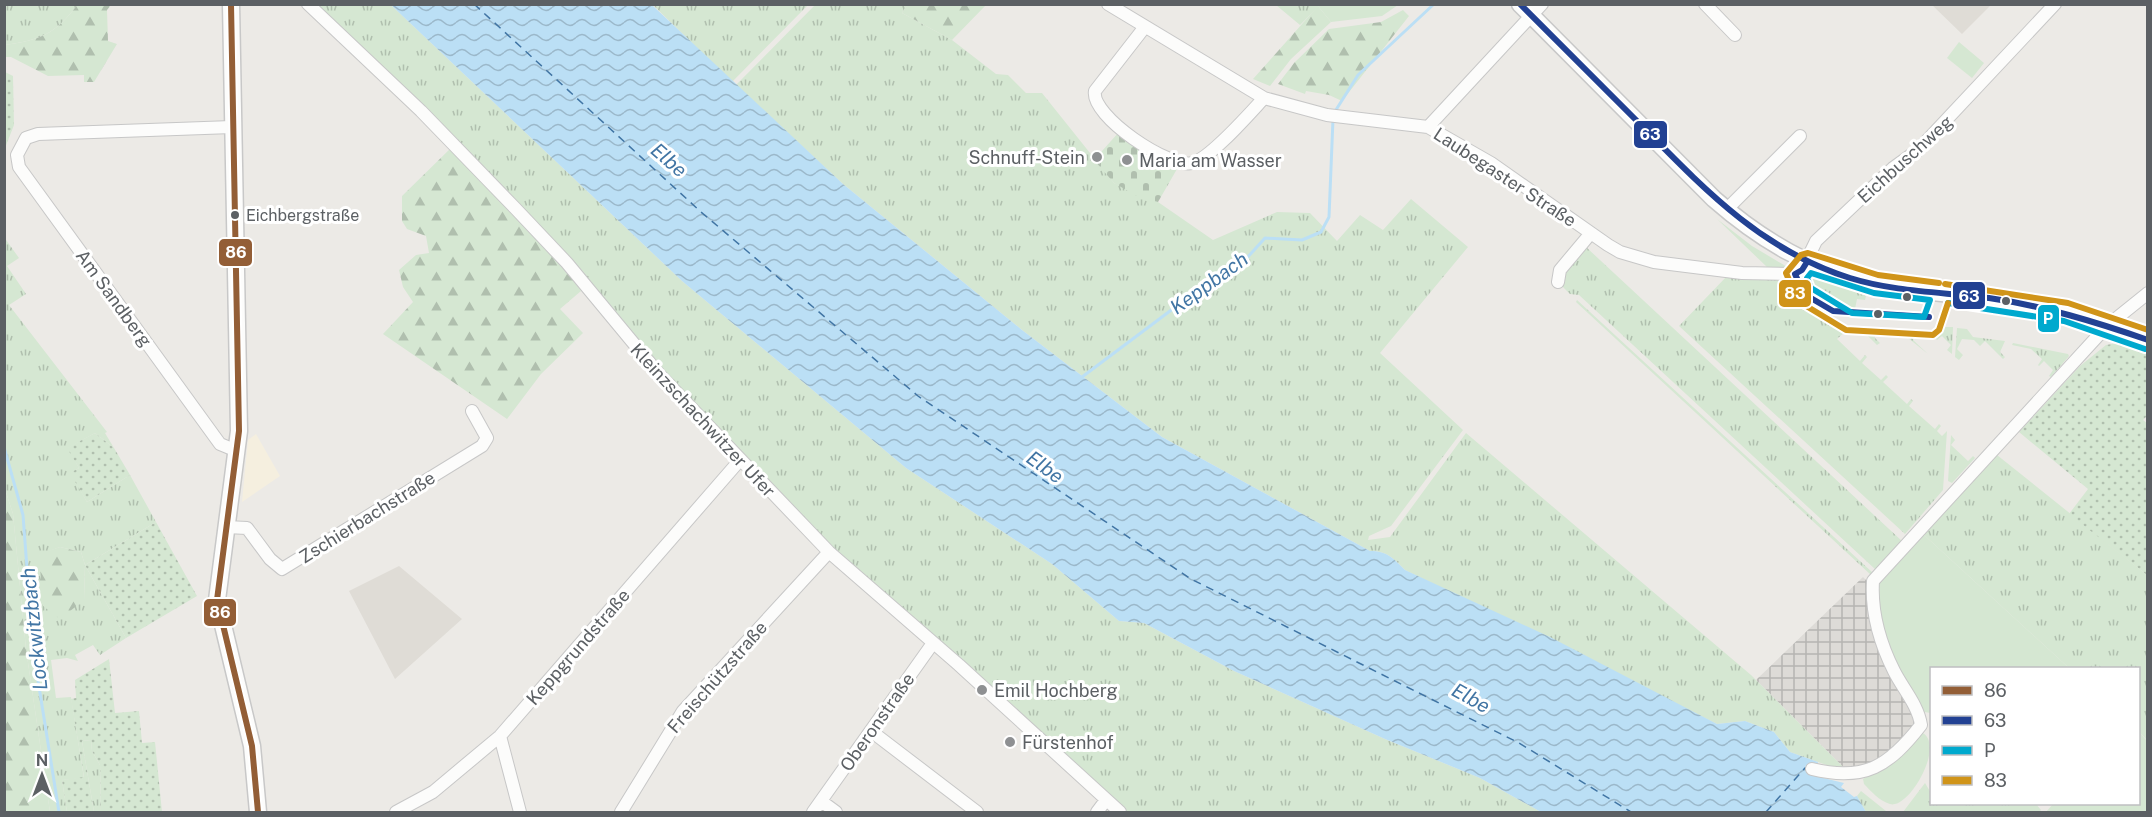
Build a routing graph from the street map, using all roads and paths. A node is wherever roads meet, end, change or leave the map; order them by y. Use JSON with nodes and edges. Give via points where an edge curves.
{"nodes":[{"id":1,"x":231,"y":4,"type":"edge"},
{"id":2,"x":308,"y":4,"type":"edge"},
{"id":3,"x":1108,"y":4,"type":"edge"},
{"id":4,"x":1705,"y":4,"type":"edge"},
{"id":5,"x":2055,"y":4,"type":"edge"},
{"id":6,"x":1531,"y":8,"type":"edge"},
{"id":7,"x":1144,"y":28,"type":"junction"},
{"id":8,"x":1735,"y":35,"type":"dead end"},
{"id":9,"x":1264,"y":98,"type":"junction"},
{"id":10,"x":232,"y":127,"type":"junction"},
{"id":11,"x":1428,"y":127,"type":"junction"},
{"id":12,"x":1800,"y":136,"type":"dead end"},
{"id":13,"x":1726,"y":210,"type":"junction"},
{"id":14,"x":1591,"y":233,"type":"junction"},
{"id":15,"x":1807,"y":262,"type":"junction"},
{"id":16,"x":1558,"y":282,"type":"dead end"},
{"id":17,"x":2148,"y":293,"type":"edge"},
{"id":18,"x":2107,"y":326,"type":"junction"},
{"id":19,"x":2148,"y":340,"type":"edge"},
{"id":20,"x":471,"y":411,"type":"dead end"},
{"id":21,"x":237,"y":452,"type":"junction"},
{"id":22,"x":740,"y":460,"type":"junction"},
{"id":23,"x":226,"y":527,"type":"junction"},
{"id":24,"x":829,"y":552,"type":"junction"},
{"id":25,"x":933,"y":643,"type":"junction"},
{"id":26,"x":871,"y":731,"type":"junction"},
{"id":27,"x":500,"y":736,"type":"junction"},
{"id":28,"x":1812,"y":770,"type":"dead end"},
{"id":29,"x":1106,"y":800,"type":"junction"},
{"id":30,"x":821,"y":801,"type":"junction"},
{"id":31,"x":258,"y":813,"type":"edge"},
{"id":32,"x":396,"y":813,"type":"edge"},
{"id":33,"x":520,"y":813,"type":"edge"},
{"id":34,"x":621,"y":813,"type":"edge"},
{"id":35,"x":813,"y":813,"type":"edge"},
{"id":36,"x":836,"y":813,"type":"edge"},
{"id":37,"x":977,"y":813,"type":"edge"},
{"id":38,"x":1097,"y":813,"type":"edge"},
{"id":39,"x":1120,"y":813,"type":"edge"}],
"edges":[{"from":1,"to":10,"type":"street"},
{"from":2,"to":22,"type":"street","name":"Kleinzschachwitzer Ufer","via":[[421,111],[515,208],[567,263],[630,342]]},
{"from":3,"to":7,"type":"street","name":"Laubegaster Straße"},
{"from":4,"to":8,"type":"street"},
{"from":5,"to":15,"type":"street","name":"Eichbuschweg","via":[[1918,150],[1893,168],[1816,242]]},
{"from":6,"to":11,"type":"street"},
{"from":6,"to":13,"type":"street","via":[[1663,150]]},
{"from":7,"to":9,"type":"street","name":"Laubegaster Straße"},
{"from":7,"to":9,"type":"street","via":[[1095,91],[1094,99],[1109,121],[1176,163],[1195,163],[1226,138]]},
{"from":9,"to":11,"type":"street","name":"Laubegaster Straße","via":[[1333,116]]},
{"from":10,"to":21,"type":"street"},
{"from":10,"to":21,"type":"street","name":"Am Sandberg","via":[[31,136],[17,154],[19,167],[220,444]]},
{"from":11,"to":14,"type":"street","name":"Laubegaster Straße","via":[[1491,163]]},
{"from":12,"to":13,"type":"street"},
{"from":13,"to":15,"type":"street","via":[[1770,243]]},
{"from":14,"to":15,"type":"street","name":"Laubegaster Straße","via":[[1620,252],[1665,264],[1742,273],[1795,274]]},
{"from":14,"to":16,"type":"street","via":[[1560,270]]},
{"from":15,"to":18,"type":"street","via":[[1876,284],[2006,301],[2066,312]]},
{"from":17,"to":18,"type":"street"},
{"from":18,"to":19,"type":"street"},
{"from":18,"to":28,"type":"street","via":[[1873,581],[1877,627],[1894,671],[1920,714],[1921,724],[1904,747],[1867,772],[1834,775]]},
{"from":20,"to":23,"type":"street","name":"Zschierbachstraße","via":[[487,438],[482,446],[282,569],[247,528]]},
{"from":21,"to":23,"type":"street"},
{"from":22,"to":24,"type":"street","name":"Kleinzschachwitzer Ufer"},
{"from":22,"to":27,"type":"street","name":"Keppgrundstraße"},
{"from":23,"to":31,"type":"street","via":[[219,613],[252,746]]},
{"from":24,"to":25,"type":"street","name":"Kleinzschachwitzer Ufer"},
{"from":24,"to":34,"type":"street","name":"Freischützstraße","via":[[683,711]]},
{"from":25,"to":26,"type":"street","name":"Oberonstraße"},
{"from":25,"to":29,"type":"street","name":"Kleinzschachwitzer Ufer"},
{"from":26,"to":30,"type":"street","name":"Oberonstraße"},
{"from":26,"to":37,"type":"street"},
{"from":27,"to":32,"type":"street","name":"Keppgrundstraße","via":[[434,792]]},
{"from":27,"to":33,"type":"street"},
{"from":29,"to":38,"type":"street"},
{"from":29,"to":39,"type":"street","name":"Kleinzschachwitzer Ufer"},
{"from":30,"to":35,"type":"street","name":"Oberonstraße"},
{"from":30,"to":36,"type":"street"}]}
